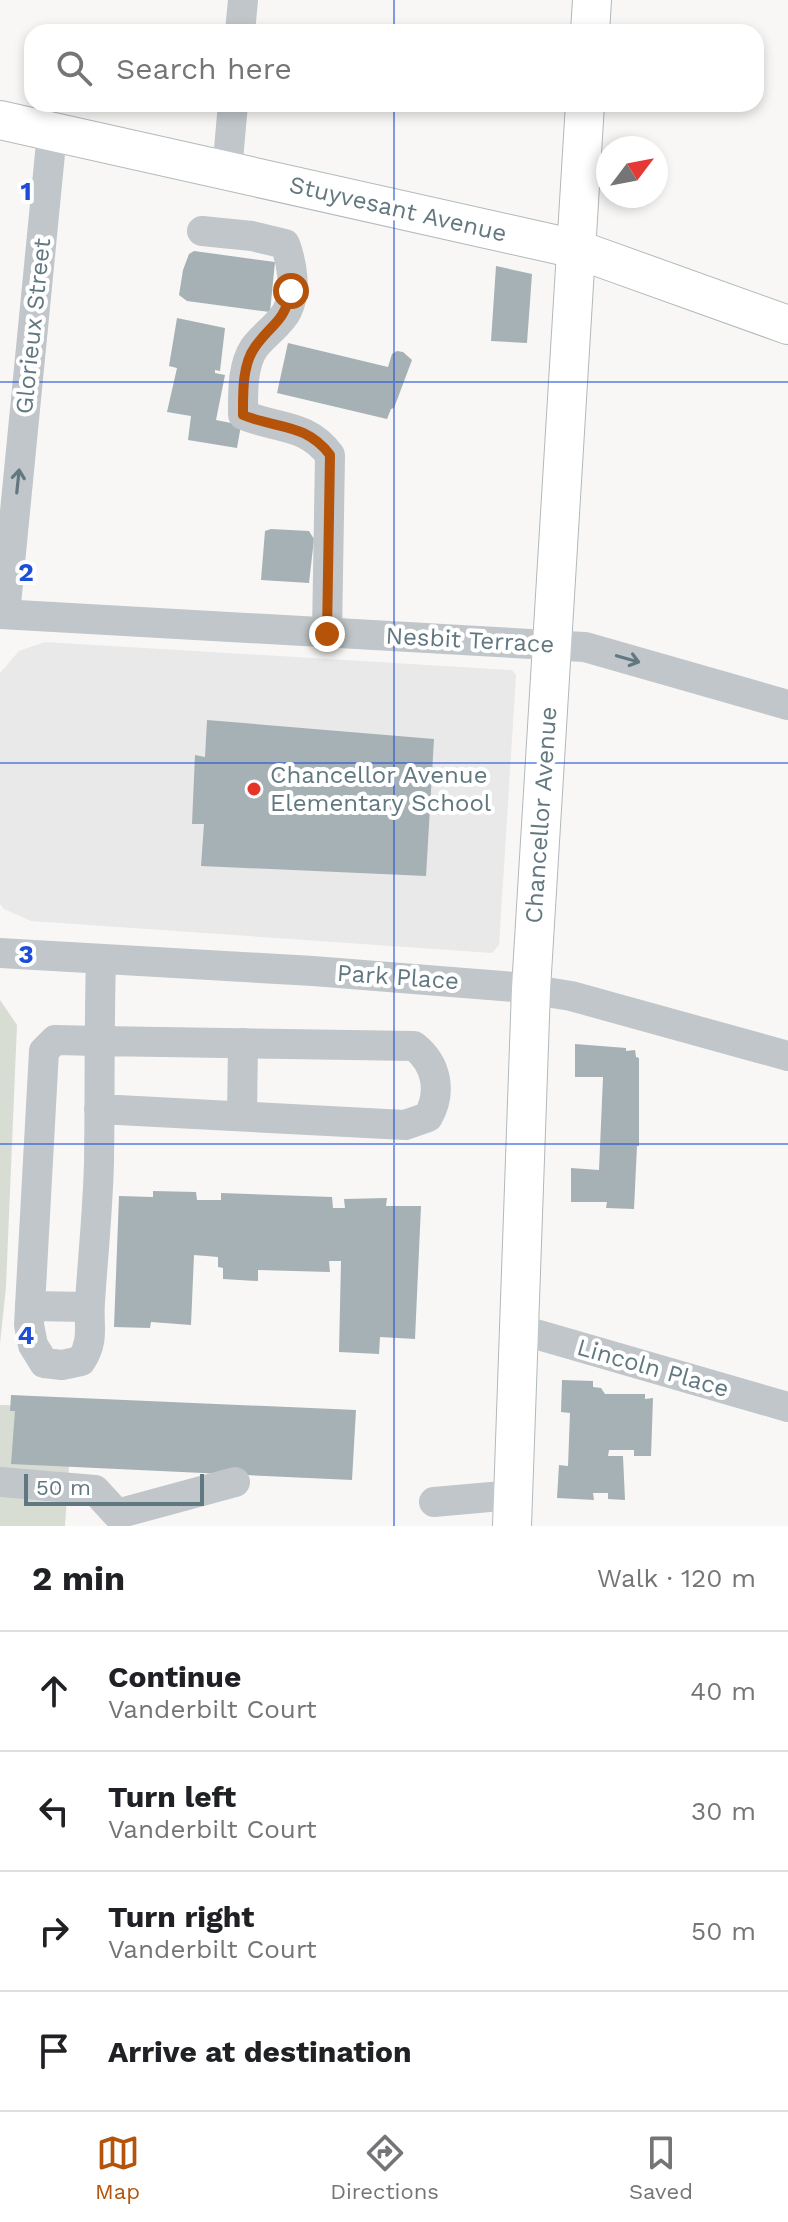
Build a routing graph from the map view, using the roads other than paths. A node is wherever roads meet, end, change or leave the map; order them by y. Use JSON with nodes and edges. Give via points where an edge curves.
{"nodes":[{"id":1,"x":243,"y":0,"type":"edge"},
{"id":2,"x":592,"y":0,"type":"edge"},
{"id":3,"x":241,"y":24,"type":"edge"},
{"id":4,"x":590,"y":24,"type":"edge"},
{"id":5,"x":232,"y":112,"type":"edge"},
{"id":6,"x":585,"y":112,"type":"edge"},
{"id":7,"x":0,"y":120,"type":"edge"},
{"id":8,"x":52,"y":133,"type":"junction"},
{"id":9,"x":227,"y":171,"type":"junction"},
{"id":10,"x":202,"y":231,"type":"dead end"},
{"id":11,"x":576,"y":249,"type":"junction"},
{"id":12,"x":788,"y":325,"type":"edge"},
{"id":13,"x":2,"y":614,"type":"edge"},
{"id":14,"x":327,"y":634,"type":"junction"},
{"id":15,"x":552,"y":643,"type":"junction"},
{"id":16,"x":788,"y":705,"type":"edge"},
{"id":17,"x":0,"y":953,"type":"edge"},
{"id":18,"x":101,"y":959,"type":"junction"},
{"id":19,"x":531,"y":989,"type":"junction"},
{"id":20,"x":99,"y":1041,"type":"junction"},
{"id":21,"x":243,"y":1043,"type":"junction"},
{"id":22,"x":788,"y":1056,"type":"edge"},
{"id":23,"x":99,"y":1109,"type":"junction"},
{"id":24,"x":242,"y":1116,"type":"junction"},
{"id":25,"x":30,"y":1306,"type":"junction"},
{"id":26,"x":89,"y":1307,"type":"junction"},
{"id":27,"x":518,"y":1329,"type":"junction"},
{"id":28,"x":788,"y":1407,"type":"edge"},
{"id":29,"x":0,"y":1482,"type":"edge"},
{"id":30,"x":235,"y":1482,"type":"dead end"},
{"id":31,"x":434,"y":1502,"type":"dead end"},
{"id":32,"x":512,"y":1510,"type":"edge"}],
"edges":[{"from":1,"to":3,"type":"street"},
{"from":2,"to":4,"type":"main road"},
{"from":5,"to":9,"type":"street"},
{"from":6,"to":11,"type":"main road","name":"Chancellor Avenue"},
{"from":7,"to":8,"type":"main road","name":"Stuyvesant Avenue"},
{"from":8,"to":9,"type":"main road","name":"Stuyvesant Avenue"},
{"from":13,"to":8,"type":"street","name":"Glorieux Street","one_way":true},
{"from":9,"to":11,"type":"main road","name":"Stuyvesant Avenue"},
{"from":10,"to":14,"type":"street","via":[[285,244],[292,262],[287,311],[252,350],[243,415],[292,427],[319,440],[330,455]]},
{"from":11,"to":12,"type":"main road","name":"Stuyvesant Avenue"},
{"from":11,"to":15,"type":"main road","name":"Chancellor Avenue"},
{"from":13,"to":14,"type":"street","name":"Nesbit Terrace"},
{"from":14,"to":15,"type":"street","name":"Nesbit Terrace"},
{"from":15,"to":16,"type":"street","name":"Nesbit Terrace","one_way":true,"via":[[599,651]]},
{"from":15,"to":19,"type":"main road","name":"Chancellor Avenue"},
{"from":17,"to":18,"type":"street","name":"Park Place"},
{"from":18,"to":19,"type":"street","name":"Park Place"},
{"from":18,"to":20,"type":"street"},
{"from":19,"to":22,"type":"street","name":"Park Place"},
{"from":19,"to":27,"type":"main road","name":"Chancellor Avenue"},
{"from":20,"to":21,"type":"street"},
{"from":20,"to":23,"type":"street"},
{"from":20,"to":25,"type":"street","via":[[55,1040],[44,1051]]},
{"from":21,"to":24,"type":"street"},
{"from":21,"to":24,"type":"street","via":[[414,1046],[428,1057],[434,1072],[436,1102],[428,1117],[405,1125]]},
{"from":23,"to":24,"type":"street"},
{"from":23,"to":26,"type":"street"},
{"from":25,"to":26,"type":"street"},
{"from":25,"to":26,"type":"street","via":[[33,1345],[44,1363],[62,1365],[81,1361],[87,1352],[92,1337]]},
{"from":27,"to":28,"type":"street","name":"Lincoln Place"},
{"from":27,"to":32,"type":"main road","name":"Chancellor Avenue"},
{"from":29,"to":30,"type":"street","via":[[95,1490],[117,1514]]},
{"from":31,"to":32,"type":"street"}]}
